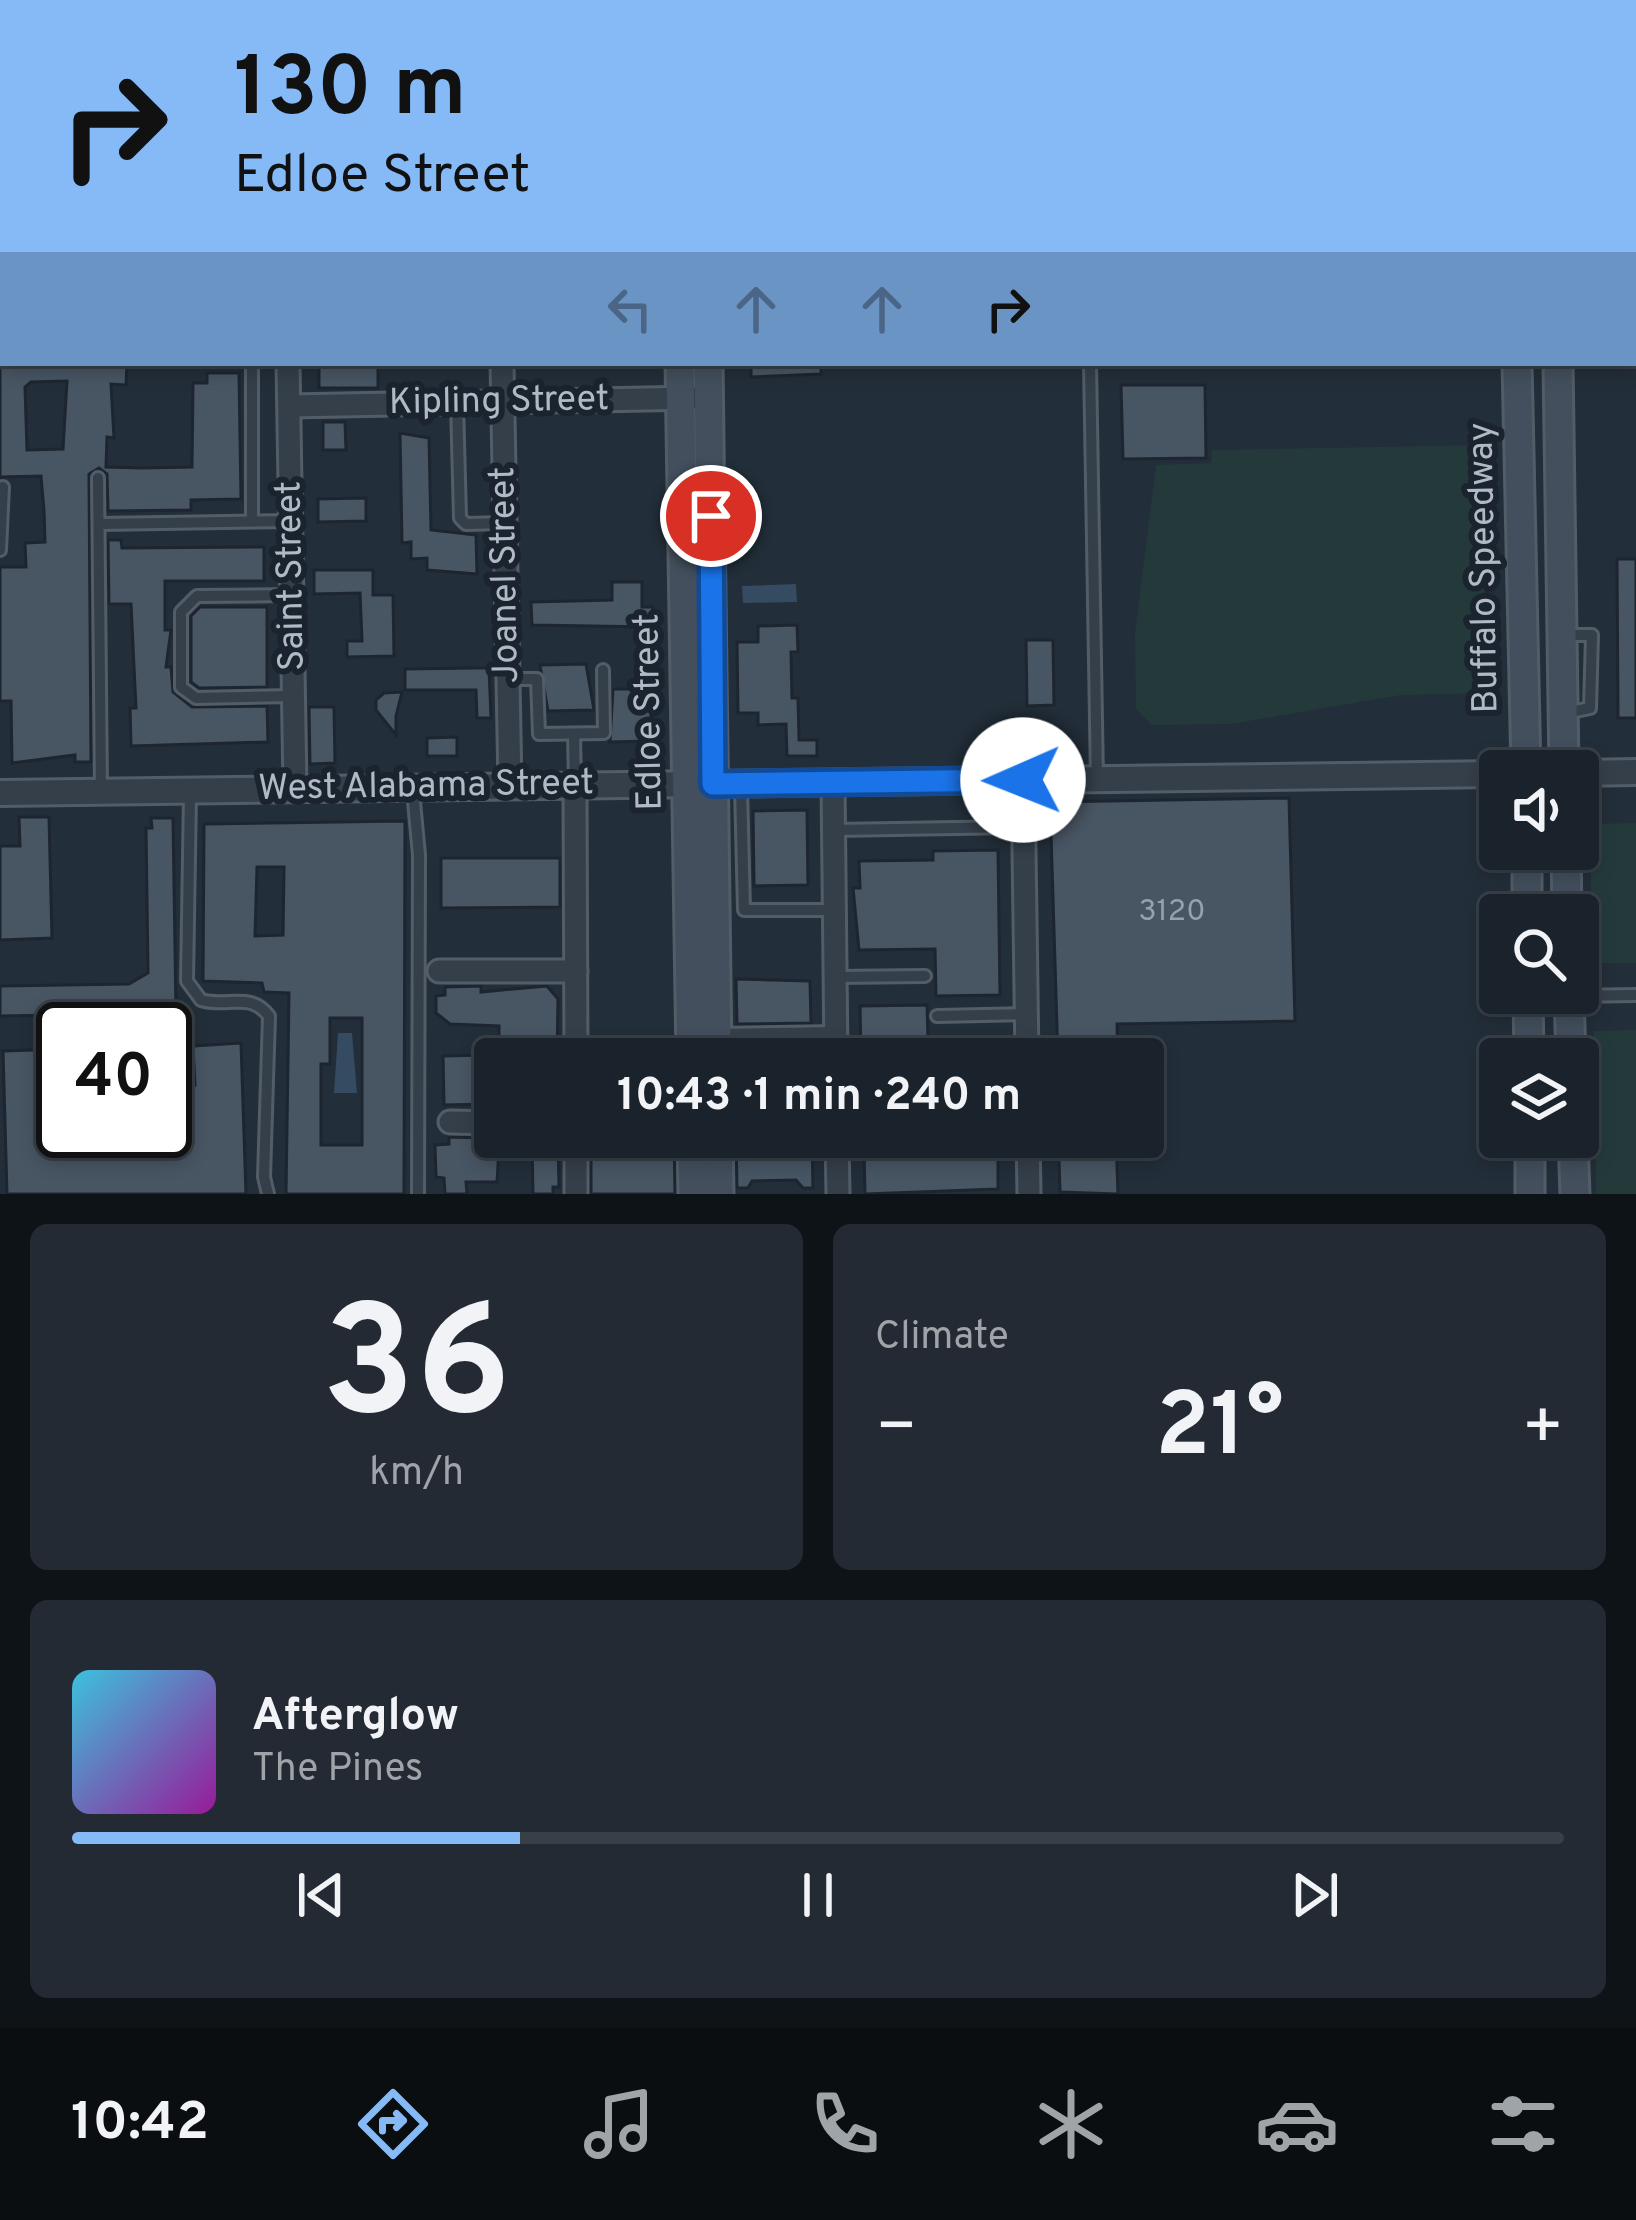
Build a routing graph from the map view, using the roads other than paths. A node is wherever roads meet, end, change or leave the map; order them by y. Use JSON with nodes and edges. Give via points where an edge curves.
{"nodes":[{"id":1,"x":252,"y":366,"type":"edge"},
{"id":2,"x":288,"y":366,"type":"edge"},
{"id":3,"x":502,"y":366,"type":"edge"},
{"id":4,"x":681,"y":366,"type":"edge"},
{"id":5,"x":707,"y":366,"type":"edge"},
{"id":6,"x":1090,"y":366,"type":"edge"},
{"id":7,"x":1517,"y":366,"type":"edge"},
{"id":8,"x":1558,"y":366,"type":"edge"},
{"id":9,"x":695,"y":398,"type":"junction"},
{"id":10,"x":503,"y":402,"type":"junction"},
{"id":11,"x":457,"y":403,"type":"junction"},
{"id":12,"x":290,"y":406,"type":"junction"},
{"id":13,"x":98,"y":478,"type":"dead end"},
{"id":14,"x":3,"y":488,"type":"edge"},
{"id":15,"x":253,"y":521,"type":"junction"},
{"id":16,"x":292,"y":521,"type":"junction"},
{"id":17,"x":1519,"y":522,"type":"junction"},
{"id":18,"x":1560,"y":522,"type":"junction"},
{"id":19,"x":505,"y":523,"type":"junction"},
{"id":20,"x":99,"y":524,"type":"junction"},
{"id":21,"x":0,"y":550,"type":"edge"},
{"id":22,"x":684,"y":555,"type":"junction"},
{"id":23,"x":712,"y":555,"type":"junction"},
{"id":24,"x":292,"y":595,"type":"junction"},
{"id":25,"x":604,"y":670,"type":"dead end"},
{"id":26,"x":508,"y":680,"type":"junction"},
{"id":27,"x":293,"y":696,"type":"junction"},
{"id":28,"x":574,"y":734,"type":"junction"},
{"id":29,"x":1525,"y":750,"type":"edge"},
{"id":30,"x":1564,"y":750,"type":"edge"},
{"id":31,"x":1599,"y":772,"type":"edge"},
{"id":32,"x":1636,"y":772,"type":"edge"},
{"id":33,"x":1479,"y":774,"type":"edge"},
{"id":34,"x":1096,"y":779,"type":"junction"},
{"id":35,"x":1023,"y":780,"type":"junction"},
{"id":36,"x":833,"y":782,"type":"junction"},
{"id":37,"x":714,"y":784,"type":"junction"},
{"id":38,"x":575,"y":785,"type":"junction"},
{"id":39,"x":510,"y":786,"type":"junction"},
{"id":40,"x":412,"y":788,"type":"junction"},
{"id":41,"x":295,"y":789,"type":"junction"},
{"id":42,"x":190,"y":790,"type":"junction"},
{"id":43,"x":101,"y":791,"type":"junction"},
{"id":44,"x":0,"y":793,"type":"edge"},
{"id":45,"x":1024,"y":827,"type":"junction"},
{"id":46,"x":834,"y":830,"type":"junction"},
{"id":47,"x":835,"y":910,"type":"junction"},
{"id":48,"x":439,"y":971,"type":"dead end"},
{"id":49,"x":575,"y":971,"type":"junction"},
{"id":50,"x":925,"y":976,"type":"dead end"},
{"id":51,"x":836,"y":977,"type":"junction"},
{"id":52,"x":1636,"y":995,"type":"edge"},
{"id":53,"x":1599,"y":999,"type":"edge"},
{"id":54,"x":1027,"y":1014,"type":"junction"},
{"id":55,"x":937,"y":1016,"type":"dead end"},
{"id":56,"x":836,"y":1032,"type":"junction"},
{"id":57,"x":576,"y":1038,"type":"edge"},
{"id":58,"x":704,"y":1038,"type":"edge"},
{"id":59,"x":783,"y":1038,"type":"edge"},
{"id":60,"x":836,"y":1038,"type":"edge"},
{"id":61,"x":1027,"y":1038,"type":"edge"},
{"id":62,"x":451,"y":1123,"type":"dead end"},
{"id":63,"x":474,"y":1123,"type":"edge"},
{"id":64,"x":576,"y":1158,"type":"edge"},
{"id":65,"x":692,"y":1158,"type":"edge"},
{"id":66,"x":718,"y":1158,"type":"edge"},
{"id":67,"x":837,"y":1158,"type":"edge"},
{"id":68,"x":1028,"y":1158,"type":"edge"},
{"id":69,"x":1530,"y":1158,"type":"edge"},
{"id":70,"x":1574,"y":1158,"type":"edge"},
{"id":71,"x":268,"y":1194,"type":"edge"},
{"id":72,"x":418,"y":1194,"type":"edge"},
{"id":73,"x":576,"y":1194,"type":"edge"},
{"id":74,"x":693,"y":1194,"type":"edge"},
{"id":75,"x":719,"y":1194,"type":"edge"},
{"id":76,"x":838,"y":1194,"type":"edge"},
{"id":77,"x":1029,"y":1194,"type":"edge"},
{"id":78,"x":1531,"y":1194,"type":"edge"},
{"id":79,"x":1575,"y":1194,"type":"edge"}],
"edges":[{"from":1,"to":15,"type":"lane"},
{"from":2,"to":12,"type":"street","name":"Saint Street"},
{"from":3,"to":10,"type":"street","name":"Joanel Street"},
{"from":4,"to":9,"type":"main road","name":"Edloe Street"},
{"from":5,"to":9,"type":"main road","name":"Edloe Street"},
{"from":6,"to":34,"type":"lane"},
{"from":7,"to":17,"type":"main road","name":"Buffalo Speedway"},
{"from":8,"to":18,"type":"main road","name":"Buffalo Speedway"},
{"from":9,"to":10,"type":"street","name":"Kipling Street"},
{"from":9,"to":22,"type":"main road","name":"Edloe Street"},
{"from":9,"to":23,"type":"main road","name":"Edloe Street"},
{"from":10,"to":11,"type":"street","name":"Kipling Street"},
{"from":10,"to":19,"type":"street","name":"Joanel Street"},
{"from":11,"to":12,"type":"street","name":"Kipling Street"},
{"from":11,"to":19,"type":"lane","via":[[460,518]]},
{"from":12,"to":16,"type":"street","name":"Saint Street"},
{"from":13,"to":20,"type":"lane"},
{"from":14,"to":21,"type":"lane"},
{"from":15,"to":16,"type":"lane"},
{"from":15,"to":20,"type":"lane"},
{"from":16,"to":24,"type":"street","name":"Saint Street"},
{"from":17,"to":18,"type":"main road"},
{"from":17,"to":29,"type":"main road","name":"Buffalo Speedway"},
{"from":18,"to":30,"type":"main road","name":"Buffalo Speedway"},
{"from":19,"to":26,"type":"street","name":"Joanel Street"},
{"from":20,"to":43,"type":"lane"},
{"from":22,"to":23,"type":"main road"},
{"from":22,"to":37,"type":"main road","name":"Edloe Street"},
{"from":23,"to":37,"type":"main road","name":"Edloe Street"},
{"from":24,"to":27,"type":"street","name":"Saint Street"},
{"from":24,"to":27,"type":"lane","via":[[186,602],[181,687],[196,698]]},
{"from":25,"to":28,"type":"lane","via":[[604,734]]},
{"from":26,"to":28,"type":"lane","via":[[537,679],[539,734]]},
{"from":26,"to":39,"type":"street","name":"Joanel Street"},
{"from":27,"to":41,"type":"street","name":"Saint Street"},
{"from":28,"to":38,"type":"lane"},
{"from":31,"to":32,"type":"street"},
{"from":33,"to":34,"type":"street","name":"West Alabama Street"},
{"from":34,"to":35,"type":"street","name":"West Alabama Street"},
{"from":35,"to":36,"type":"street","name":"West Alabama Street"},
{"from":35,"to":45,"type":"street"},
{"from":36,"to":37,"type":"street","name":"West Alabama Street"},
{"from":36,"to":46,"type":"street"},
{"from":37,"to":38,"type":"street","name":"West Alabama Street"},
{"from":37,"to":47,"type":"lane","via":[[744,910]]},
{"from":37,"to":58,"type":"main road","name":"Edloe Street"},
{"from":38,"to":39,"type":"street","name":"West Alabama Street"},
{"from":38,"to":49,"type":"street"},
{"from":39,"to":40,"type":"street","name":"West Alabama Street"},
{"from":40,"to":41,"type":"street","name":"West Alabama Street"},
{"from":40,"to":72,"type":"lane","via":[[419,855]]},
{"from":41,"to":42,"type":"street","name":"West Alabama Street"},
{"from":42,"to":43,"type":"street","name":"West Alabama Street"},
{"from":42,"to":71,"type":"lane","via":[[188,981],[201,1000],[245,1000],[269,1016]]},
{"from":43,"to":44,"type":"street","name":"West Alabama Street"},
{"from":45,"to":46,"type":"lane"},
{"from":45,"to":54,"type":"street"},
{"from":46,"to":47,"type":"street"},
{"from":47,"to":51,"type":"street"},
{"from":48,"to":49,"type":"street"},
{"from":49,"to":57,"type":"street"},
{"from":50,"to":51,"type":"lane"},
{"from":51,"to":56,"type":"street"},
{"from":52,"to":53,"type":"lane"},
{"from":54,"to":55,"type":"lane"},
{"from":54,"to":61,"type":"street"},
{"from":56,"to":59,"type":"lane"},
{"from":56,"to":60,"type":"street"},
{"from":62,"to":63,"type":"street"},
{"from":64,"to":73,"type":"street"},
{"from":65,"to":74,"type":"main road"},
{"from":66,"to":75,"type":"main road"},
{"from":67,"to":76,"type":"street"},
{"from":68,"to":77,"type":"street"},
{"from":69,"to":78,"type":"main road"},
{"from":70,"to":79,"type":"main road"}]}
